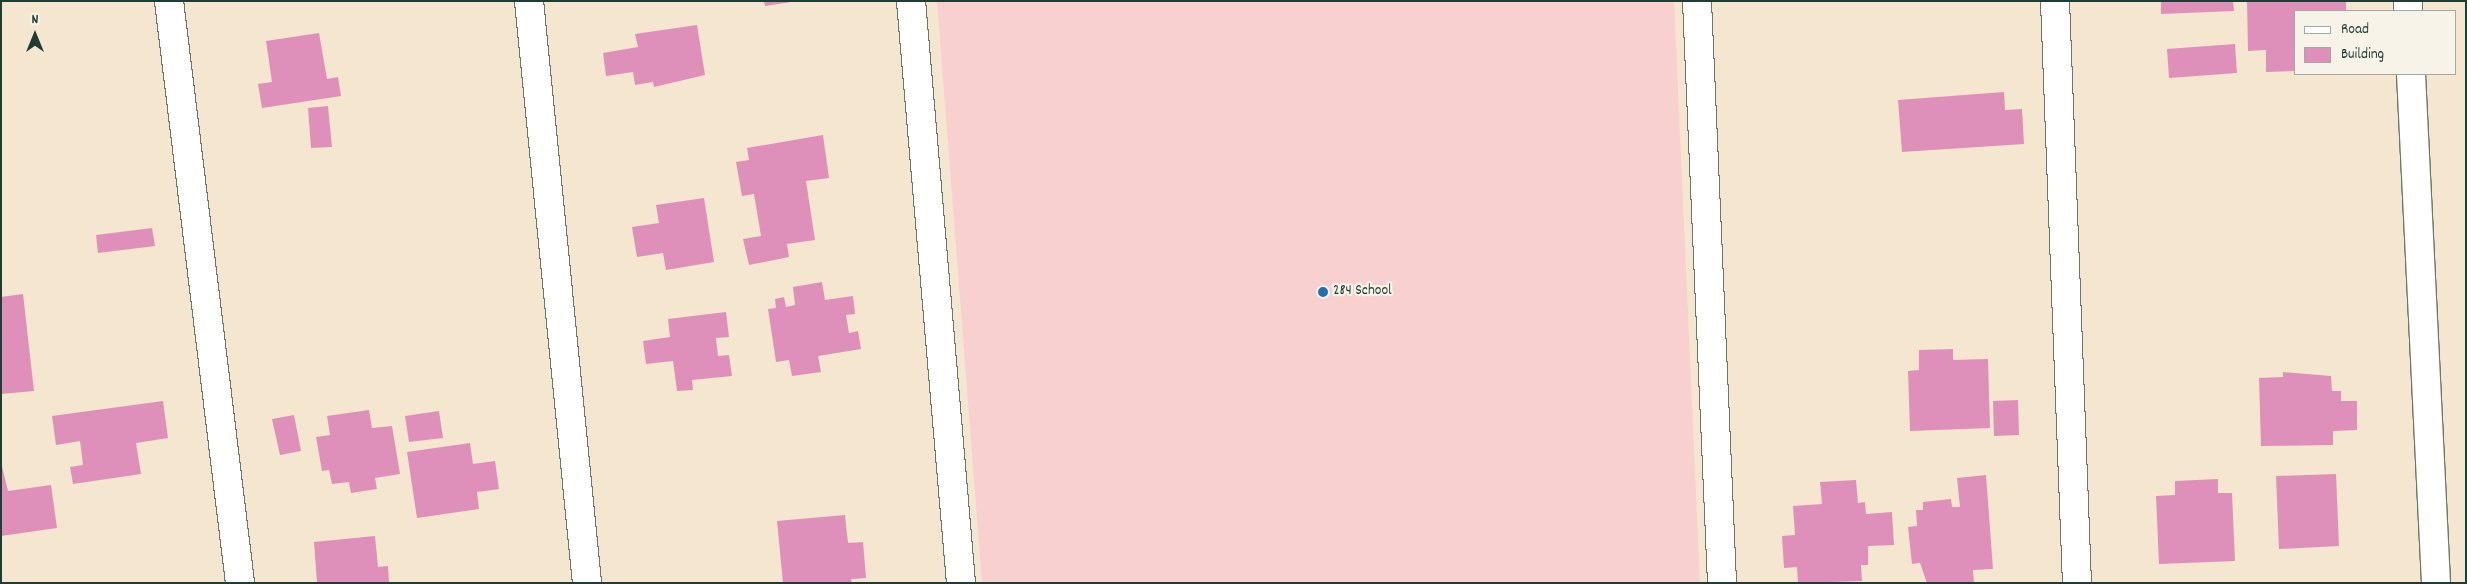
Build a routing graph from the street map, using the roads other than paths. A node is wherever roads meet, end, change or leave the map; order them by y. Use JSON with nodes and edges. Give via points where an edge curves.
{"nodes":[{"id":1,"x":169,"y":1,"type":"edge"},
{"id":2,"x":529,"y":1,"type":"edge"},
{"id":3,"x":911,"y":1,"type":"edge"},
{"id":4,"x":1697,"y":1,"type":"edge"},
{"id":5,"x":2055,"y":1,"type":"edge"},
{"id":6,"x":2412,"y":75,"type":"edge"},
{"id":7,"x":240,"y":583,"type":"edge"},
{"id":8,"x":587,"y":583,"type":"edge"},
{"id":9,"x":962,"y":583,"type":"edge"},
{"id":10,"x":1722,"y":583,"type":"edge"},
{"id":11,"x":2077,"y":583,"type":"edge"},
{"id":12,"x":2436,"y":583,"type":"edge"}],
"edges":[{"from":1,"to":7,"type":"street"},
{"from":2,"to":8,"type":"street"},
{"from":3,"to":9,"type":"street"},
{"from":4,"to":10,"type":"street"},
{"from":5,"to":11,"type":"street"},
{"from":6,"to":12,"type":"street"}]}
